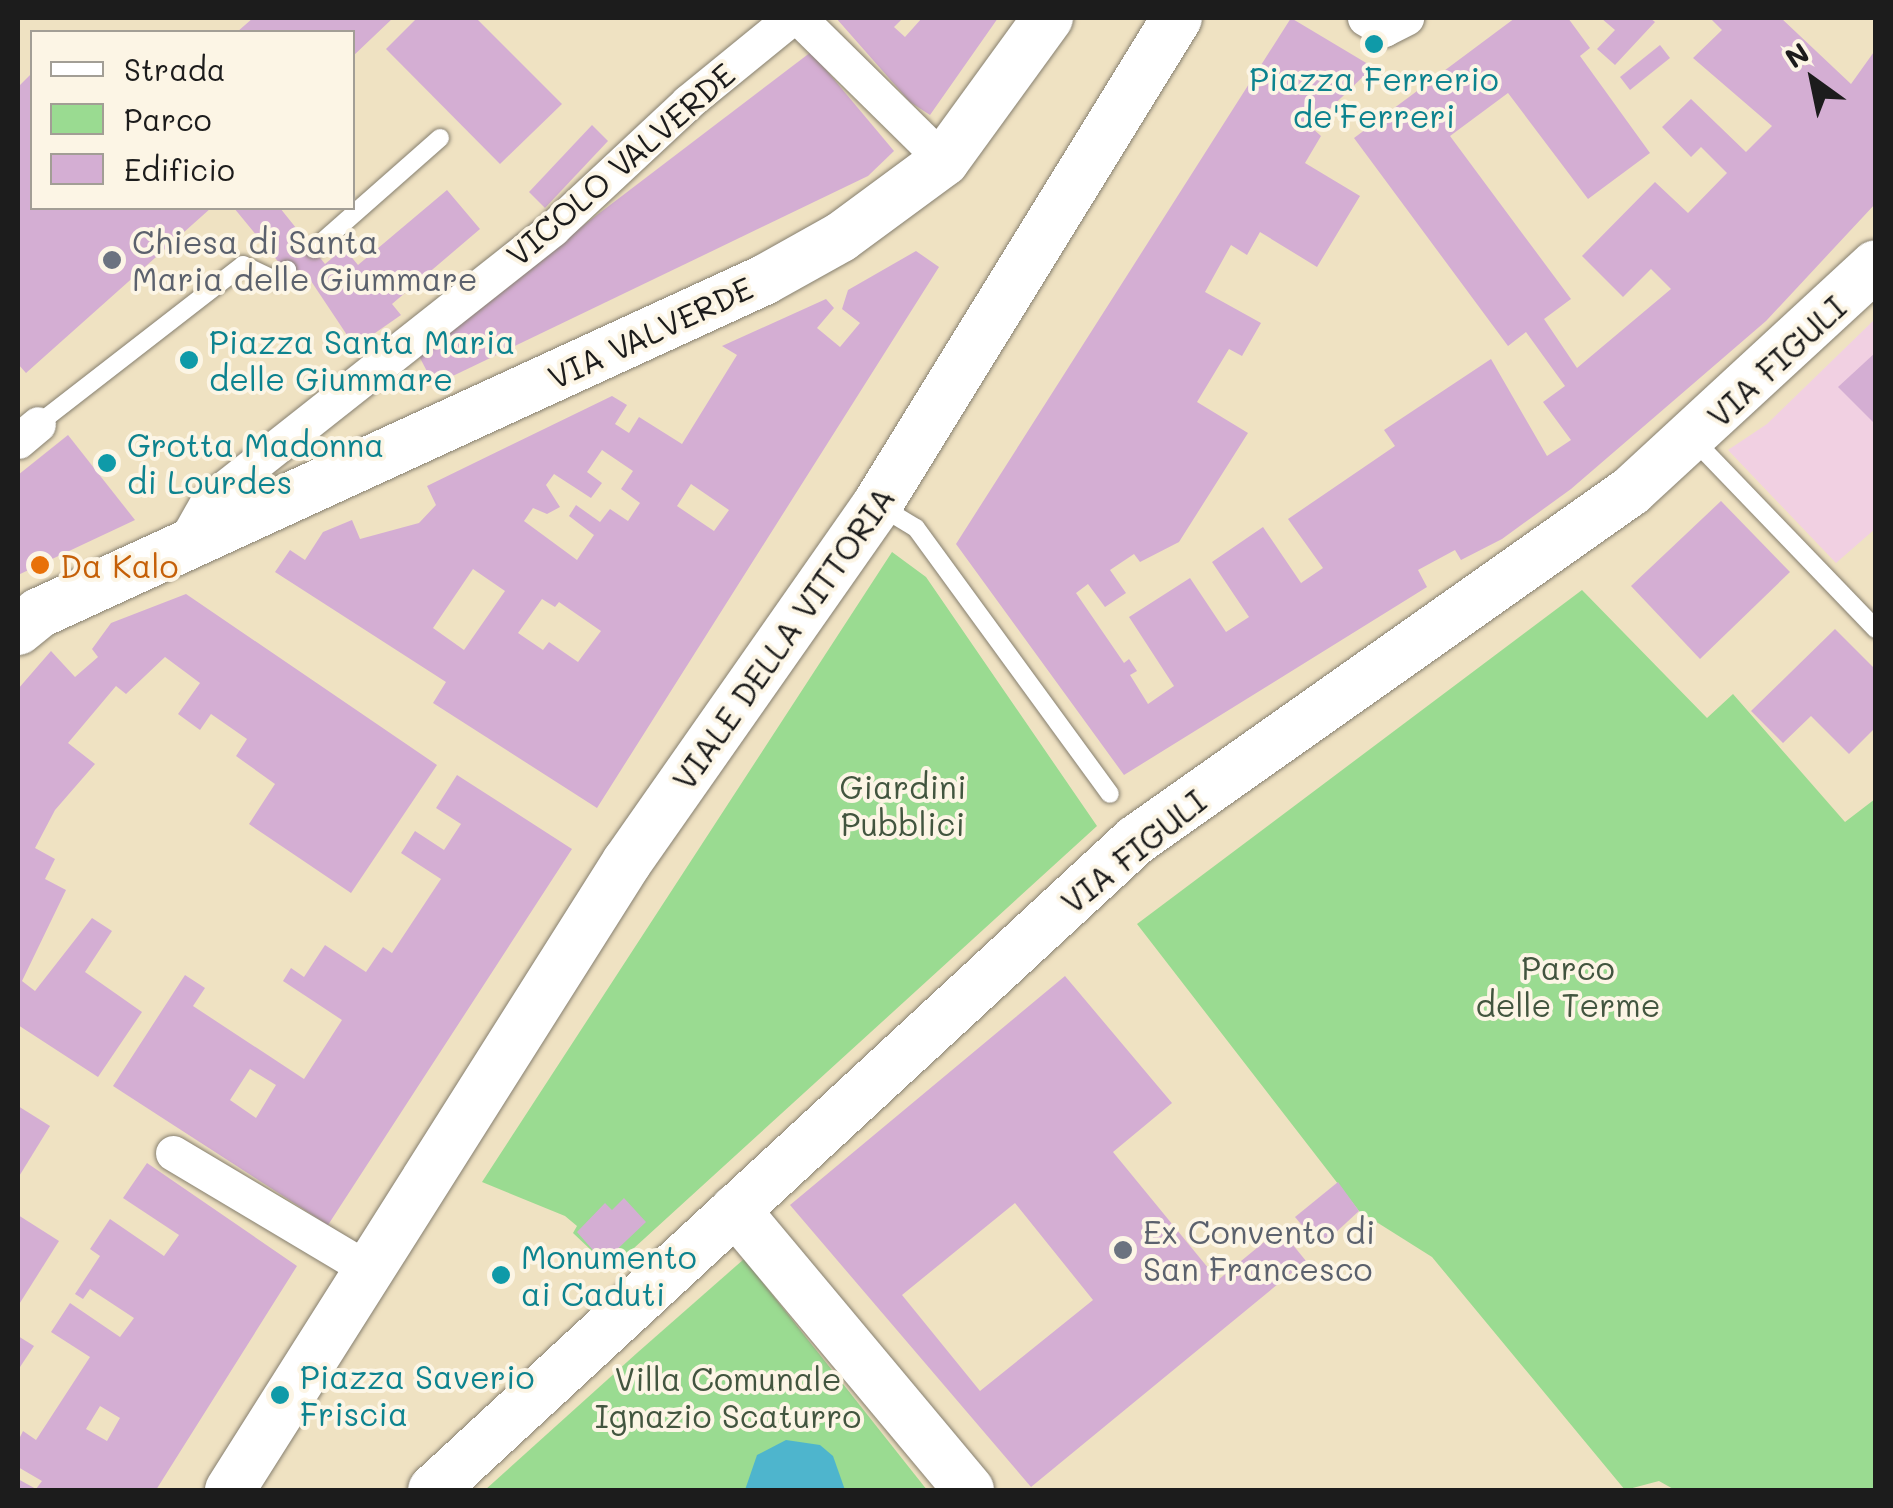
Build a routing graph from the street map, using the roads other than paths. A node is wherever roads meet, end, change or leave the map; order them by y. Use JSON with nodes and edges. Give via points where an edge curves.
{"nodes":[{"id":1,"x":795,"y":18,"type":"edge"},
{"id":2,"x":1048,"y":18,"type":"edge"},
{"id":3,"x":1177,"y":18,"type":"edge"},
{"id":4,"x":1365,"y":18,"type":"edge"},
{"id":5,"x":1406,"y":18,"type":"edge"},
{"id":6,"x":440,"y":138,"type":"dead end"},
{"id":7,"x":944,"y":161,"type":"junction"},
{"id":8,"x":314,"y":249,"type":"dead end"},
{"id":9,"x":1876,"y":265,"type":"edge"},
{"id":10,"x":287,"y":270,"type":"dead end"},
{"id":11,"x":28,"y":433,"type":"edge"},
{"id":12,"x":1692,"y":439,"type":"junction"},
{"id":13,"x":877,"y":505,"type":"junction"},
{"id":14,"x":182,"y":547,"type":"junction"},
{"id":15,"x":1876,"y":629,"type":"edge"},
{"id":16,"x":18,"y":630,"type":"edge"},
{"id":17,"x":1110,"y":794,"type":"dead end"},
{"id":18,"x":173,"y":1153,"type":"dead end"},
{"id":19,"x":735,"y":1210,"type":"junction"},
{"id":20,"x":377,"y":1264,"type":"junction"},
{"id":21,"x":230,"y":1490,"type":"edge"},
{"id":22,"x":433,"y":1490,"type":"edge"},
{"id":23,"x":969,"y":1490,"type":"edge"}],
"edges":[{"from":1,"to":7,"type":"street","name":"VICOLO VALVERDE"},
{"from":1,"to":14,"type":"street","name":"VICOLO VALVERDE","via":[[688,102],[552,229],[220,490]]},
{"from":2,"to":7,"type":"street","name":"VIA VALVERDE"},
{"from":3,"to":13,"type":"street","name":"VIALE DELLA VITTORIA"},
{"from":4,"to":5,"type":"street","via":[[1384,28]]},
{"from":6,"to":8,"type":"lane"},
{"from":7,"to":14,"type":"street","name":"VIA VALVERDE","via":[[894,203],[764,280]]},
{"from":9,"to":12,"type":"street","name":"VIA FIGULI"},
{"from":10,"to":11,"type":"lane","via":[[275,280],[243,266]]},
{"from":12,"to":15,"type":"lane"},
{"from":12,"to":19,"type":"street","name":"VIA FIGULI","via":[[1632,491],[1136,840]]},
{"from":13,"to":17,"type":"lane","via":[[916,528]]},
{"from":13,"to":20,"type":"street","name":"VIALE DELLA VITTORIA","via":[[627,862]]},
{"from":14,"to":16,"type":"street","name":"VIA VALVERDE","via":[[38,613]]},
{"from":18,"to":20,"type":"street","via":[[316,1240]]},
{"from":19,"to":22,"type":"street","name":"VIA FIGULI"},
{"from":19,"to":23,"type":"street"},
{"from":20,"to":21,"type":"street"}]}
